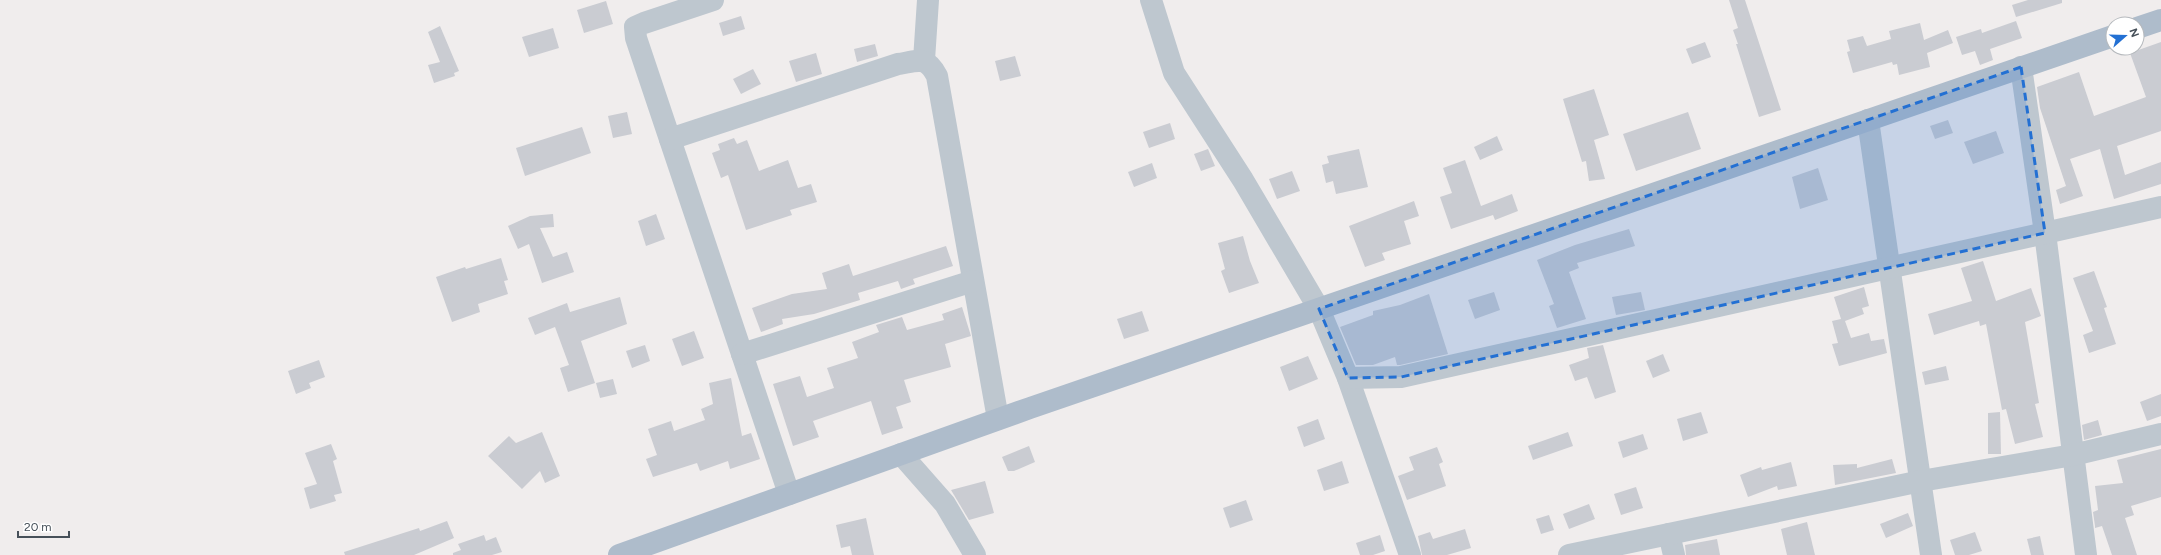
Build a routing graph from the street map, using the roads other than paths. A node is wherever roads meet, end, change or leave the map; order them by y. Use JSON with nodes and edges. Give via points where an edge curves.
{"nodes":[{"id":1,"x":713,"y":0,"type":"edge"},
{"id":2,"x":928,"y":0,"type":"edge"},
{"id":3,"x":1151,"y":0,"type":"edge"},
{"id":4,"x":2161,"y":20,"type":"edge"},
{"id":5,"x":2145,"y":25,"type":"edge"},
{"id":6,"x":2105,"y":39,"type":"edge"},
{"id":7,"x":924,"y":60,"type":"junction"},
{"id":8,"x":2021,"y":68,"type":"junction"},
{"id":9,"x":1868,"y":120,"type":"junction"},
{"id":10,"x":670,"y":139,"type":"junction"},
{"id":11,"x":2161,"y":207,"type":"edge"},
{"id":12,"x":2046,"y":233,"type":"junction"},
{"id":13,"x":1889,"y":268,"type":"junction"},
{"id":14,"x":973,"y":280,"type":"junction"},
{"id":15,"x":1319,"y":309,"type":"junction"},
{"id":16,"x":742,"y":354,"type":"junction"},
{"id":17,"x":1348,"y":378,"type":"junction"},
{"id":18,"x":998,"y":420,"type":"junction"},
{"id":19,"x":2161,"y":434,"type":"edge"},
{"id":20,"x":902,"y":454,"type":"junction"},
{"id":21,"x":2073,"y":456,"type":"junction"},
{"id":22,"x":1921,"y":481,"type":"junction"},
{"id":23,"x":789,"y":494,"type":"junction"},
{"id":24,"x":1669,"y":534,"type":"junction"},
{"id":25,"x":619,"y":555,"type":"edge"},
{"id":26,"x":975,"y":555,"type":"edge"},
{"id":27,"x":1410,"y":555,"type":"edge"},
{"id":28,"x":1569,"y":555,"type":"edge"},
{"id":29,"x":1674,"y":555,"type":"edge"},
{"id":30,"x":1931,"y":555,"type":"edge"},
{"id":31,"x":2086,"y":555,"type":"edge"}],
"edges":[{"from":1,"to":10,"type":"street","via":[[636,27],[636,38]]},
{"from":2,"to":7,"type":"street"},
{"from":3,"to":15,"type":"street","via":[[1174,73],[1243,180]]},
{"from":4,"to":5,"type":"main road"},
{"from":6,"to":8,"type":"main road"},
{"from":7,"to":10,"type":"street","via":[[898,64]]},
{"from":7,"to":14,"type":"street","via":[[931,65],[937,76]]},
{"from":8,"to":9,"type":"main road"},
{"from":8,"to":12,"type":"street"},
{"from":9,"to":13,"type":"street"},
{"from":9,"to":15,"type":"main road"},
{"from":10,"to":16,"type":"street"},
{"from":11,"to":12,"type":"street"},
{"from":12,"to":13,"type":"street"},
{"from":12,"to":21,"type":"street"},
{"from":13,"to":17,"type":"street","via":[[1402,377]]},
{"from":13,"to":22,"type":"street"},
{"from":14,"to":16,"type":"street"},
{"from":14,"to":18,"type":"street"},
{"from":15,"to":17,"type":"street"},
{"from":15,"to":18,"type":"main road"},
{"from":16,"to":23,"type":"street"},
{"from":17,"to":27,"type":"street"},
{"from":18,"to":20,"type":"main road"},
{"from":19,"to":21,"type":"street"},
{"from":20,"to":23,"type":"main road"},
{"from":20,"to":26,"type":"street","via":[[945,504]]},
{"from":21,"to":22,"type":"street"},
{"from":21,"to":31,"type":"street"},
{"from":22,"to":24,"type":"street"},
{"from":22,"to":30,"type":"street"},
{"from":23,"to":25,"type":"main road"},
{"from":24,"to":28,"type":"street"},
{"from":24,"to":29,"type":"street"}]}
